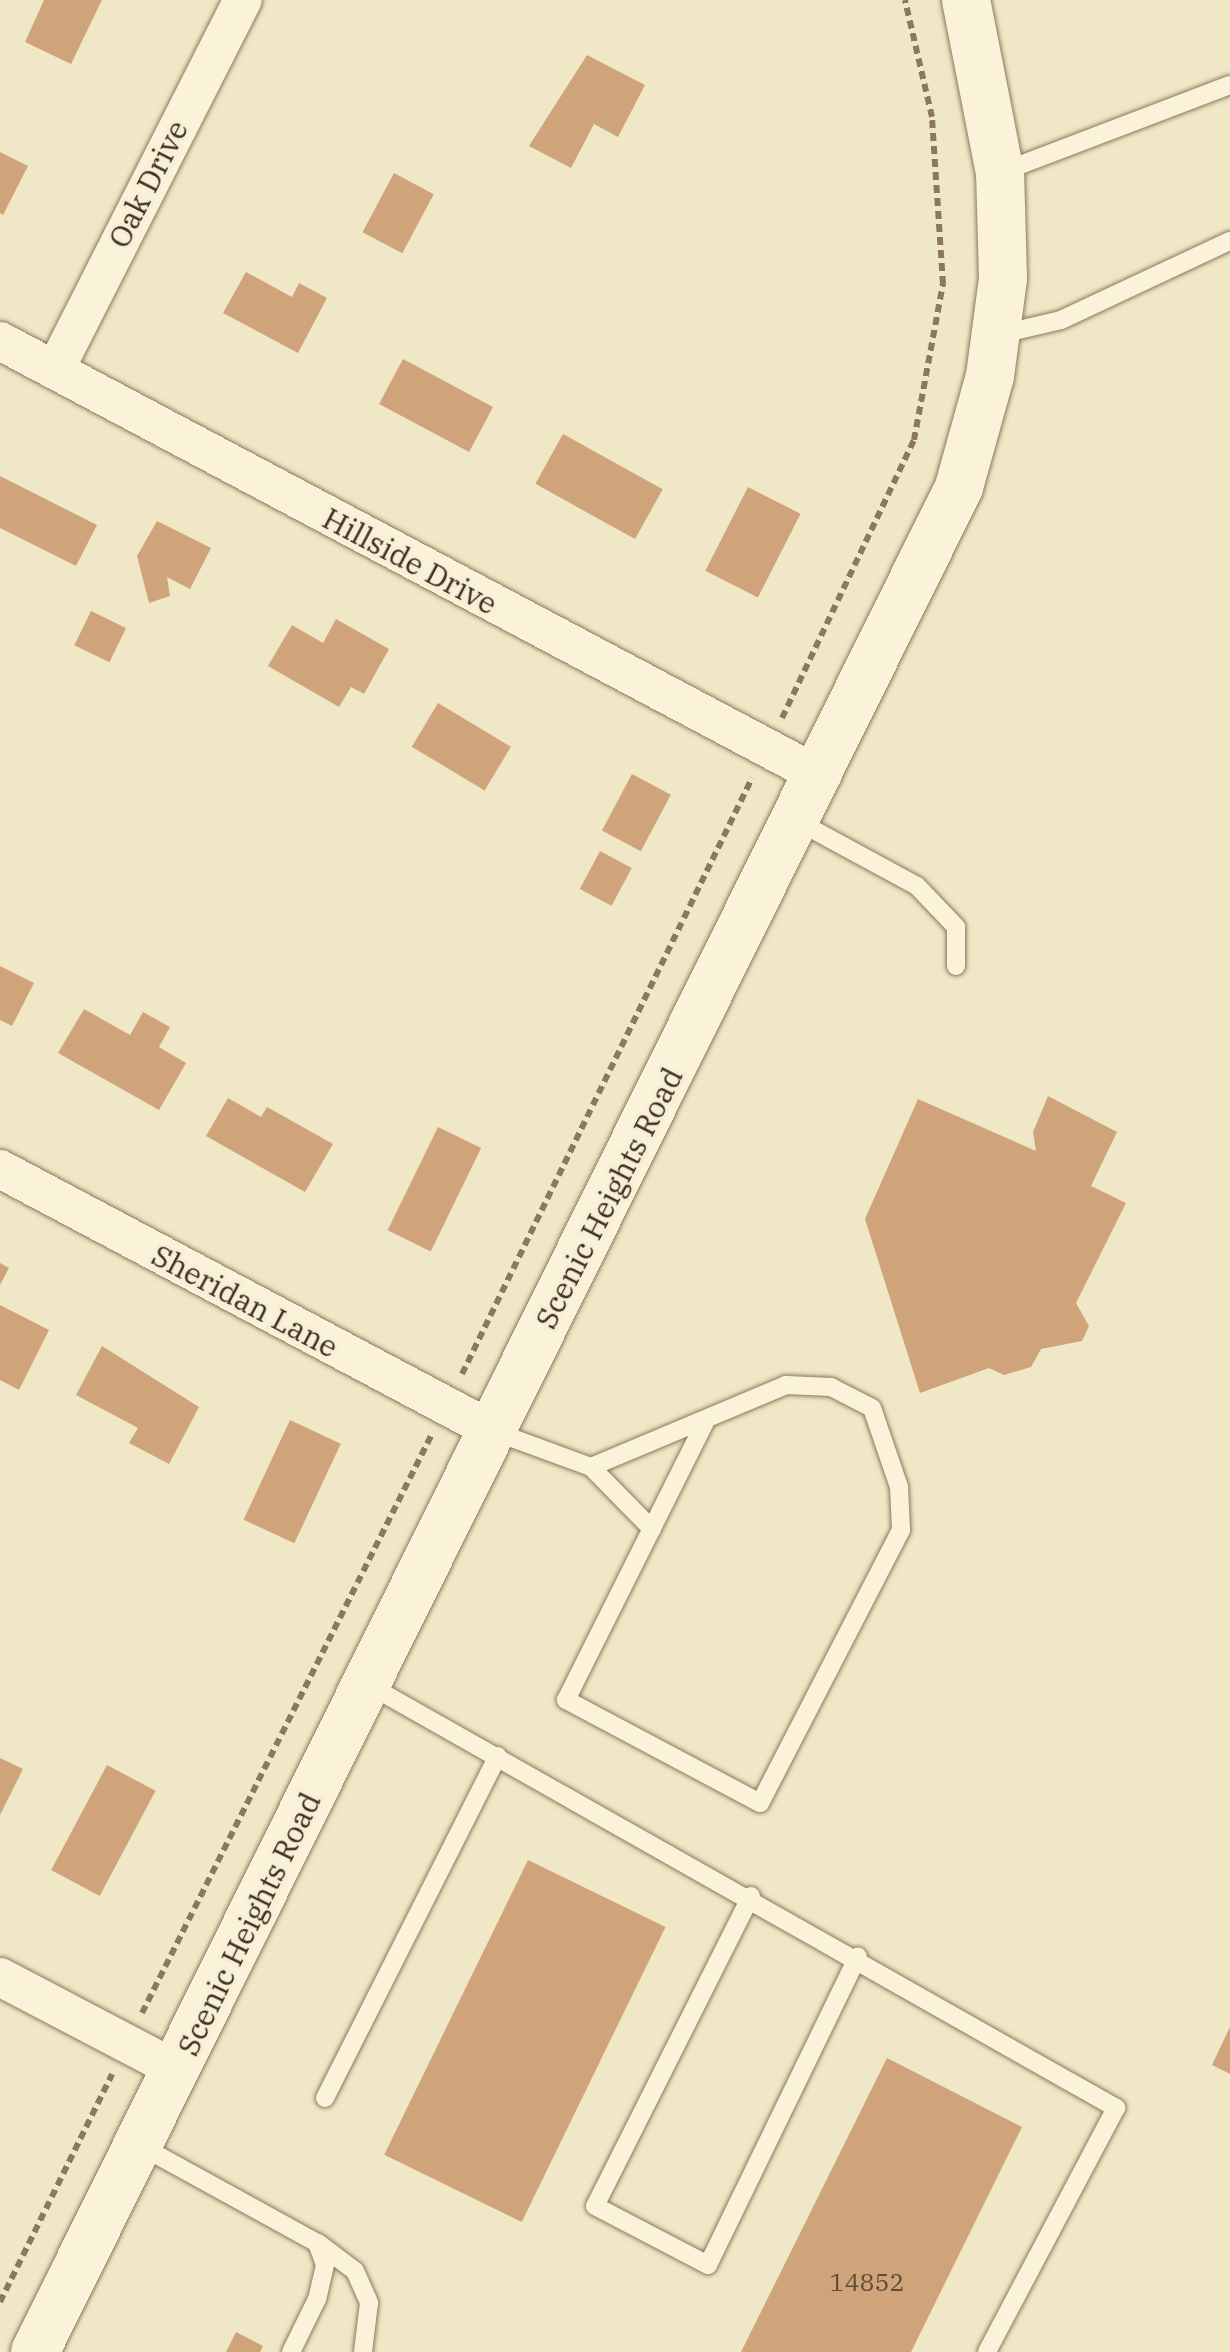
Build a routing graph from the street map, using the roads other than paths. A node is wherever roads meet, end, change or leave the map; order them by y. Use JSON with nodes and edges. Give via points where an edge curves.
{"nodes":[{"id":1,"x":242,"y":0,"type":"edge"},
{"id":2,"x":966,"y":0,"type":"edge"},
{"id":3,"x":1230,"y":84,"type":"edge"},
{"id":4,"x":1000,"y":172,"type":"junction"},
{"id":5,"x":1230,"y":241,"type":"edge"},
{"id":6,"x":996,"y":336,"type":"junction"},
{"id":7,"x":0,"y":341,"type":"edge"},
{"id":8,"x":55,"y":370,"type":"junction"},
{"id":9,"x":822,"y":777,"type":"junction"},
{"id":10,"x":799,"y":822,"type":"junction"},
{"id":11,"x":956,"y":966,"type":"dead end"},
{"id":12,"x":0,"y":1170,"type":"edge"},
{"id":13,"x":705,"y":1424,"type":"junction"},
{"id":14,"x":492,"y":1430,"type":"junction"},
{"id":15,"x":590,"y":1467,"type":"junction"},
{"id":16,"x":652,"y":1529,"type":"junction"},
{"id":17,"x":367,"y":1684,"type":"junction"},
{"id":18,"x":498,"y":1756,"type":"junction"},
{"id":19,"x":751,"y":1896,"type":"junction"},
{"id":20,"x":858,"y":1956,"type":"junction"},
{"id":21,"x":0,"y":1977,"type":"edge"},
{"id":22,"x":177,"y":2070,"type":"junction"},
{"id":23,"x":325,"y":2098,"type":"dead end"},
{"id":24,"x":139,"y":2145,"type":"junction"},
{"id":25,"x":317,"y":2243,"type":"junction"},
{"id":26,"x":35,"y":2352,"type":"edge"},
{"id":27,"x":291,"y":2352,"type":"edge"},
{"id":28,"x":363,"y":2352,"type":"edge"},
{"id":29,"x":988,"y":2352,"type":"edge"}],
"edges":[{"from":1,"to":8,"type":"street","name":"Oak Drive"},
{"from":2,"to":4,"type":"street","name":"Scenic Heights Road"},
{"from":3,"to":4,"type":"lane"},
{"from":4,"to":6,"type":"street","name":"Scenic Heights Road"},
{"from":5,"to":6,"type":"lane","via":[[1061,320]]},
{"from":6,"to":9,"type":"street","name":"Scenic Heights Road","via":[[959,487]]},
{"from":7,"to":8,"type":"street","name":"Hillside Drive"},
{"from":8,"to":9,"type":"street","name":"Hillside Drive"},
{"from":9,"to":10,"type":"street","name":"Scenic Heights Road"},
{"from":10,"to":11,"type":"lane","via":[[927,896],[956,927]]},
{"from":10,"to":14,"type":"street","name":"Scenic Heights Road"},
{"from":12,"to":14,"type":"street","name":"Sheridan Lane"},
{"from":13,"to":15,"type":"lane"},
{"from":13,"to":16,"type":"lane"},
{"from":13,"to":16,"type":"lane","via":[[786,1385],[831,1387],[872,1408],[899,1487],[901,1530],[760,1803],[566,1700]]},
{"from":14,"to":15,"type":"lane"},
{"from":14,"to":17,"type":"street","name":"Scenic Heights Road"},
{"from":15,"to":16,"type":"lane"},
{"from":17,"to":18,"type":"lane"},
{"from":17,"to":22,"type":"street","name":"Scenic Heights Road"},
{"from":18,"to":19,"type":"lane"},
{"from":18,"to":23,"type":"lane"},
{"from":19,"to":20,"type":"lane"},
{"from":19,"to":20,"type":"lane","via":[[595,2206],[708,2265]]},
{"from":20,"to":29,"type":"lane","via":[[1116,2108]]},
{"from":21,"to":22,"type":"street"},
{"from":22,"to":24,"type":"street","name":"Scenic Heights Road"},
{"from":24,"to":25,"type":"lane"},
{"from":24,"to":26,"type":"street","name":"Scenic Heights Road"},
{"from":25,"to":27,"type":"lane","via":[[325,2265],[317,2299]]},
{"from":25,"to":28,"type":"lane","via":[[356,2271],[369,2302]]}]}
